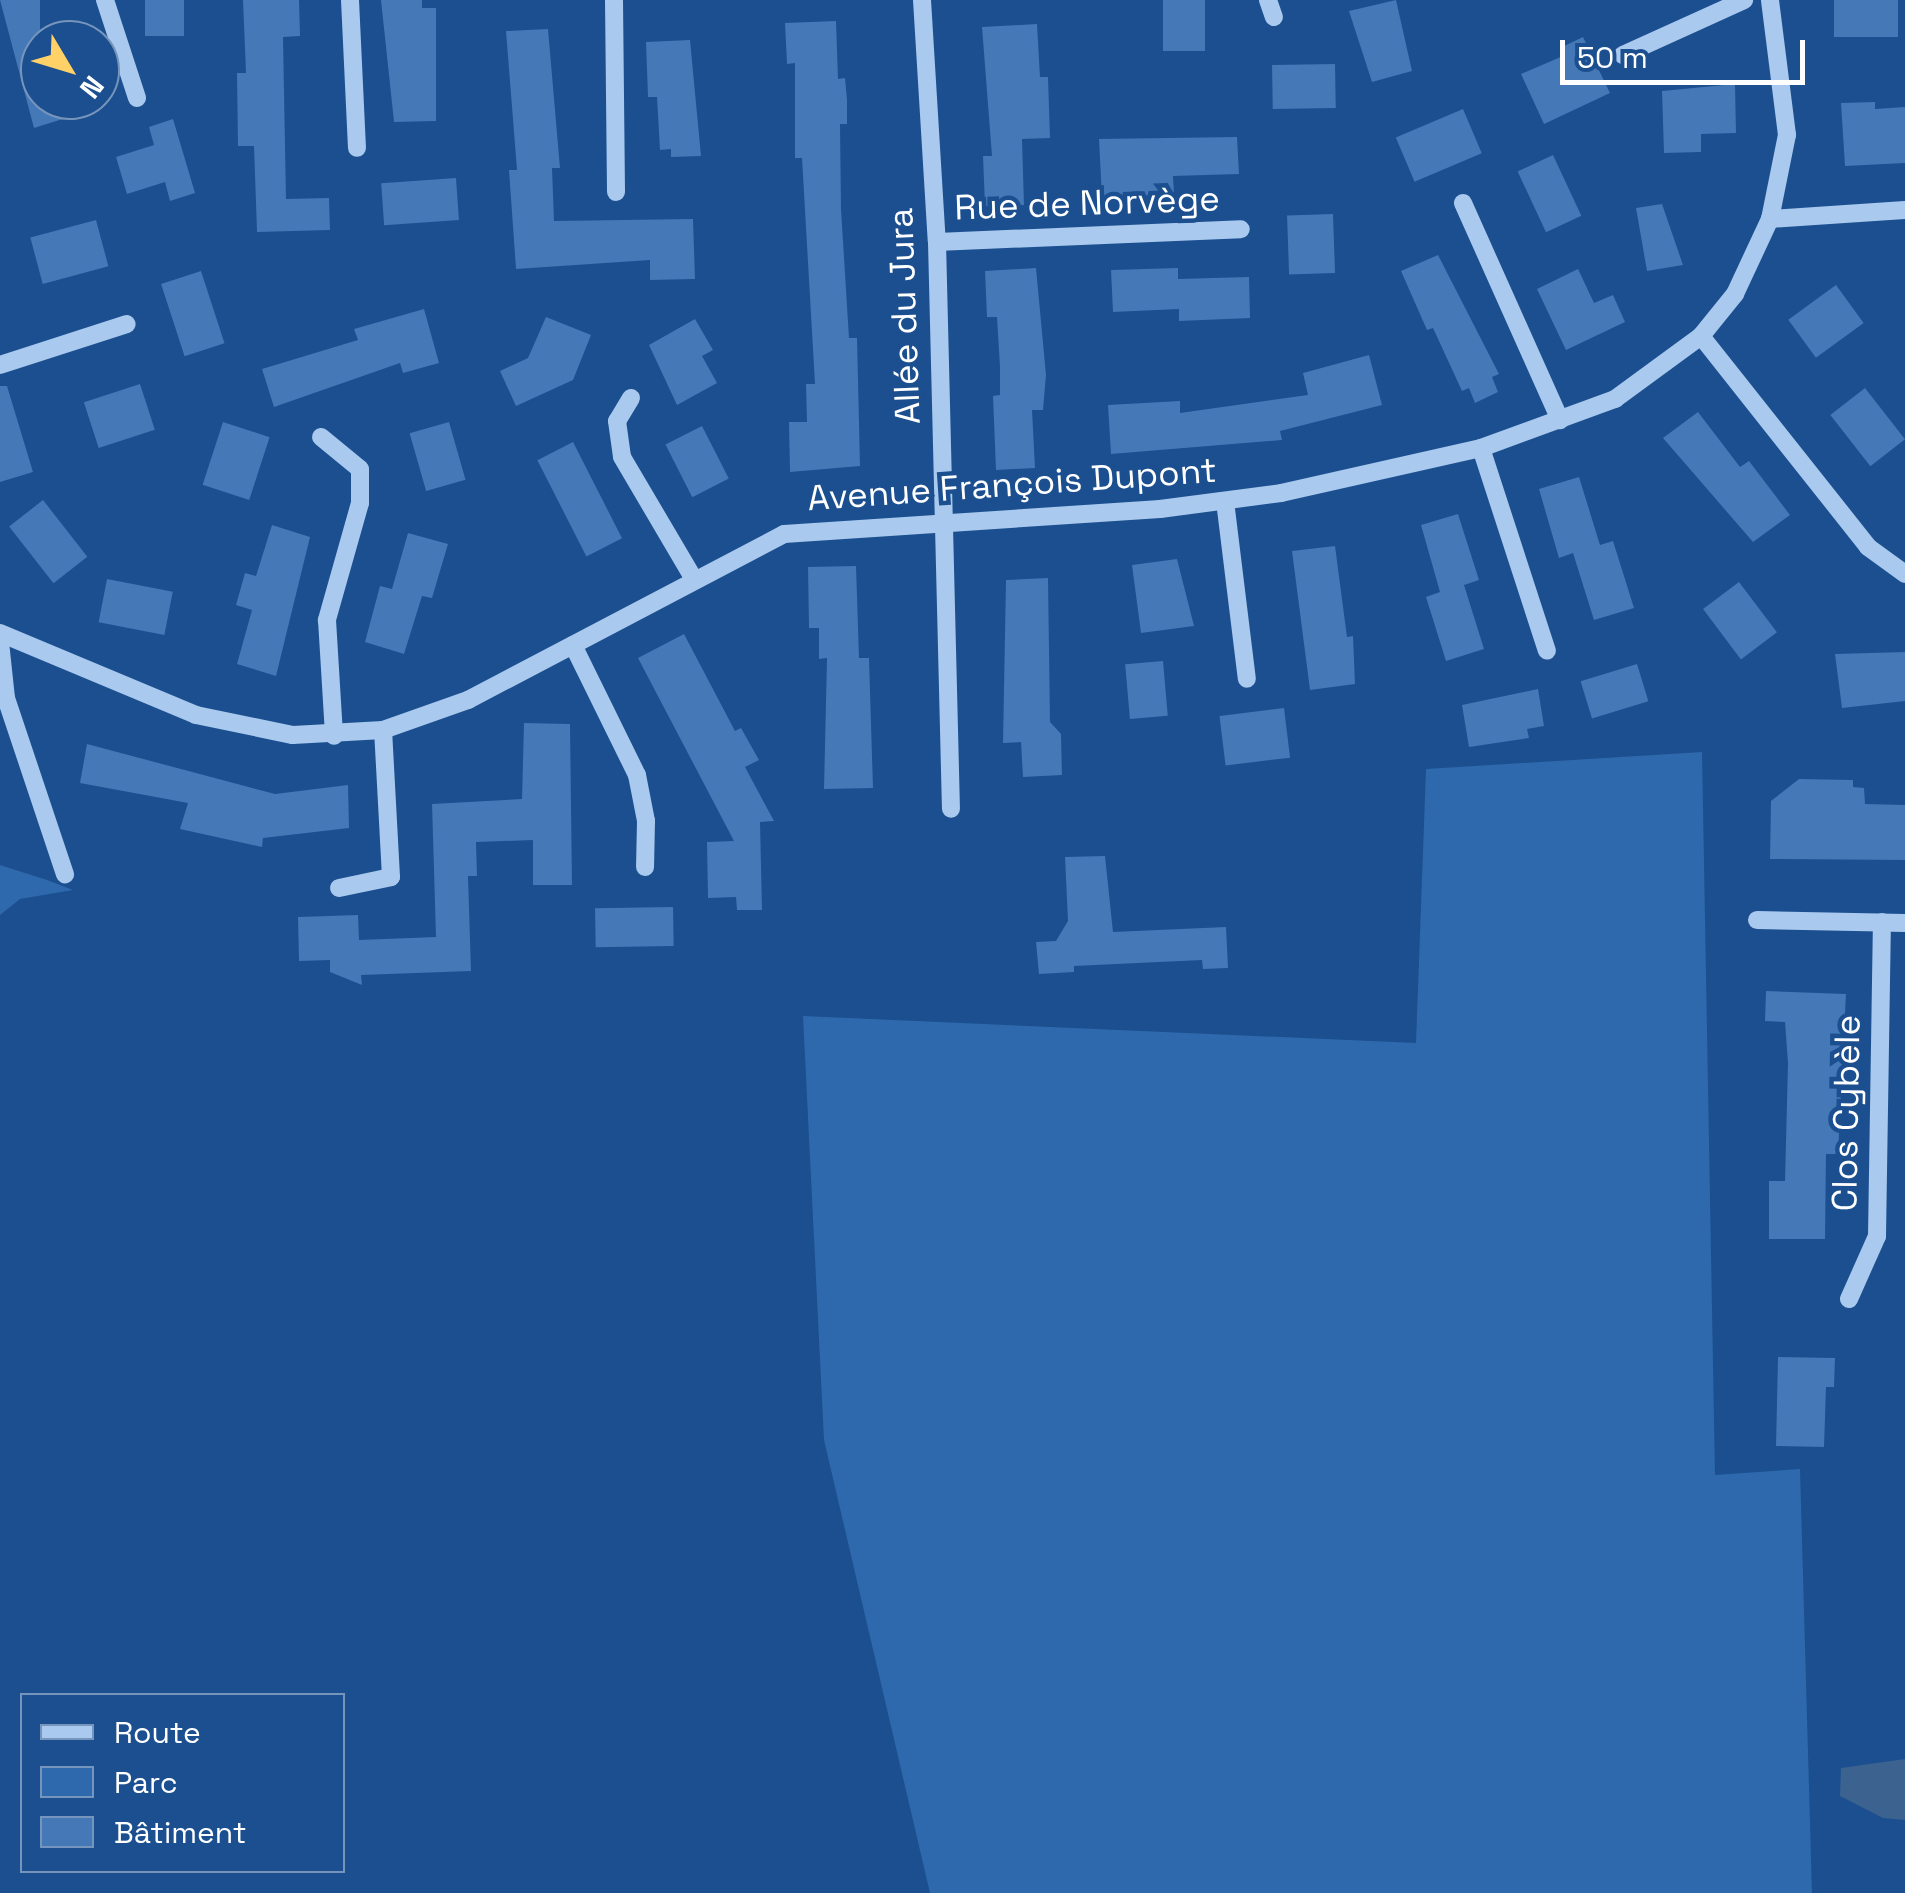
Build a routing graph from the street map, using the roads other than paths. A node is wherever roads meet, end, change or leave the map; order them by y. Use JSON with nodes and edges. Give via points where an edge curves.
{"nodes":[{"id":1,"x":105,"y":0,"type":"edge"},
{"id":2,"x":350,"y":0,"type":"edge"},
{"id":3,"x":614,"y":0,"type":"edge"},
{"id":4,"x":922,"y":0,"type":"edge"},
{"id":5,"x":1744,"y":0,"type":"edge"},
{"id":6,"x":1770,"y":0,"type":"edge"},
{"id":7,"x":1623,"y":55,"type":"dead end"},
{"id":8,"x":137,"y":98,"type":"dead end"},
{"id":9,"x":357,"y":148,"type":"dead end"},
{"id":10,"x":616,"y":192,"type":"dead end"},
{"id":11,"x":1463,"y":203,"type":"dead end"},
{"id":12,"x":1905,"y":210,"type":"edge"},
{"id":13,"x":1770,"y":219,"type":"junction"},
{"id":14,"x":1241,"y":229,"type":"dead end"},
{"id":15,"x":936,"y":242,"type":"junction"},
{"id":16,"x":127,"y":324,"type":"dead end"},
{"id":17,"x":1702,"y":336,"type":"junction"},
{"id":18,"x":0,"y":365,"type":"edge"},
{"id":19,"x":631,"y":398,"type":"dead end"},
{"id":20,"x":1560,"y":420,"type":"junction"},
{"id":21,"x":321,"y":437,"type":"dead end"},
{"id":22,"x":1482,"y":448,"type":"junction"},
{"id":23,"x":1225,"y":501,"type":"junction"},
{"id":24,"x":944,"y":522,"type":"junction"},
{"id":25,"x":1905,"y":574,"type":"edge"},
{"id":26,"x":694,"y":578,"type":"junction"},
{"id":27,"x":0,"y":633,"type":"edge"},
{"id":28,"x":0,"y":642,"type":"edge"},
{"id":29,"x":573,"y":646,"type":"junction"},
{"id":30,"x":1547,"y":651,"type":"dead end"},
{"id":31,"x":1248,"y":678,"type":"dead end"},
{"id":32,"x":3,"y":698,"type":"edge"},
{"id":33,"x":382,"y":730,"type":"junction"},
{"id":34,"x":334,"y":736,"type":"junction"},
{"id":35,"x":951,"y":810,"type":"dead end"},
{"id":36,"x":644,"y":867,"type":"dead end"},
{"id":37,"x":65,"y":874,"type":"dead end"},
{"id":38,"x":339,"y":888,"type":"dead end"},
{"id":39,"x":1758,"y":920,"type":"dead end"},
{"id":40,"x":1882,"y":922,"type":"junction"},
{"id":41,"x":1905,"y":923,"type":"edge"},
{"id":42,"x":1849,"y":1299,"type":"dead end"}],
"edges":[{"from":1,"to":8,"type":"street"},
{"from":2,"to":9,"type":"street"},
{"from":3,"to":10,"type":"street"},
{"from":4,"to":15,"type":"street","name":"Allée du Jura"},
{"from":5,"to":7,"type":"street"},
{"from":6,"to":13,"type":"street","name":"Avenue François Dupont","via":[[1787,135]]},
{"from":11,"to":20,"type":"street"},
{"from":12,"to":13,"type":"street"},
{"from":13,"to":17,"type":"street","name":"Avenue François Dupont","via":[[1735,294]]},
{"from":14,"to":15,"type":"street","name":"Rue de Norvège"},
{"from":15,"to":24,"type":"street","name":"Allée du Jura"},
{"from":16,"to":18,"type":"street"},
{"from":17,"to":20,"type":"street","name":"Avenue François Dupont","via":[[1615,399]]},
{"from":17,"to":25,"type":"street","via":[[1868,547]]},
{"from":19,"to":26,"type":"street","via":[[617,421],[622,457]]},
{"from":20,"to":22,"type":"street","name":"Avenue François Dupont"},
{"from":21,"to":34,"type":"street","via":[[360,470],[360,503],[327,620]]},
{"from":22,"to":23,"type":"street","name":"Avenue François Dupont"},
{"from":22,"to":30,"type":"street"},
{"from":23,"to":24,"type":"street","name":"Avenue François Dupont","via":[[1048,521]]},
{"from":23,"to":31,"type":"street"},
{"from":24,"to":26,"type":"street","name":"Avenue François Dupont","via":[[784,534]]},
{"from":24,"to":35,"type":"street","name":"Allée du Jura"},
{"from":26,"to":29,"type":"street","name":"Avenue François Dupont"},
{"from":27,"to":34,"type":"street","name":"Avenue François Dupont","via":[[196,715]]},
{"from":28,"to":32,"type":"street"},
{"from":29,"to":33,"type":"street","name":"Avenue François Dupont","via":[[468,700]]},
{"from":29,"to":36,"type":"street","via":[[637,775],[646,821]]},
{"from":32,"to":37,"type":"street"},
{"from":33,"to":34,"type":"street","name":"Avenue François Dupont"},
{"from":33,"to":38,"type":"street","via":[[391,877]]},
{"from":39,"to":40,"type":"street"},
{"from":40,"to":41,"type":"street"},
{"from":40,"to":42,"type":"street","name":"Clos Cybèle","via":[[1877,1236]]}]}
